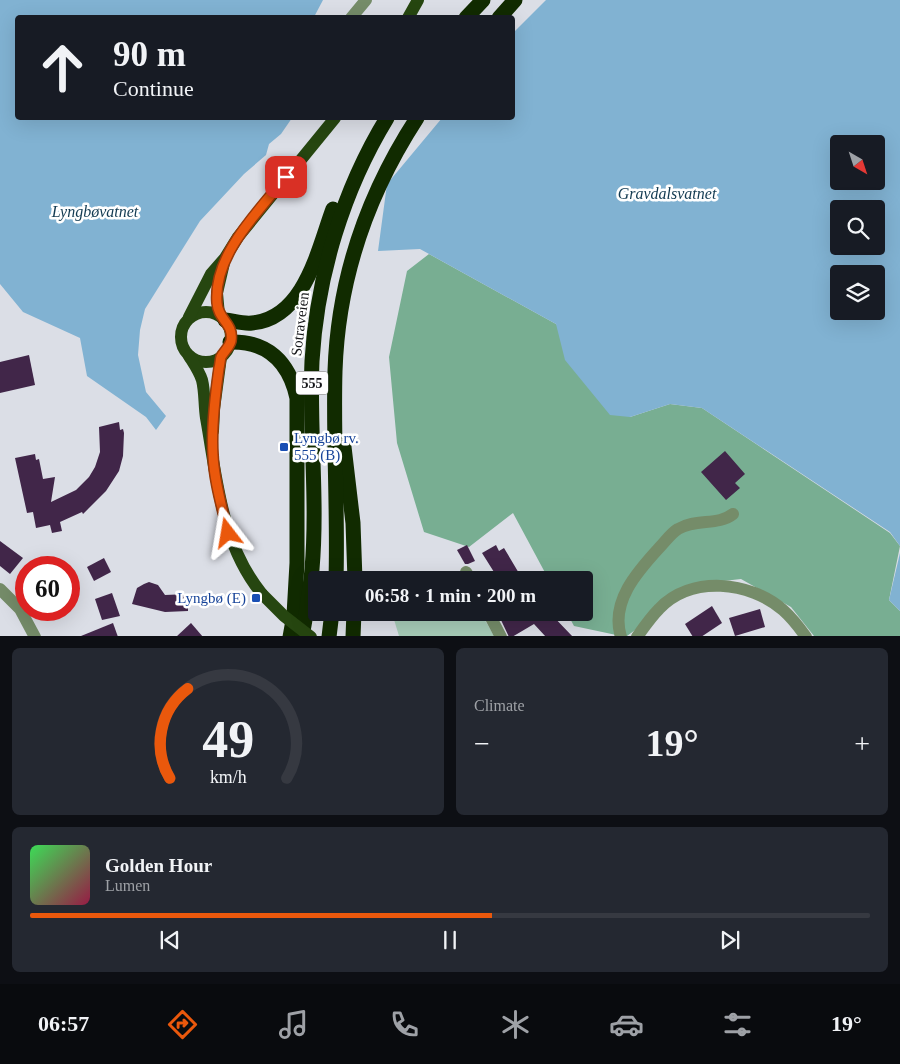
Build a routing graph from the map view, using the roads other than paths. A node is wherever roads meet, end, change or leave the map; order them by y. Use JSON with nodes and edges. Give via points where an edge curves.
{"nodes":[{"id":1,"x":366,"y":0,"type":"edge"},
{"id":2,"x":418,"y":0,"type":"edge"},
{"id":3,"x":483,"y":0,"type":"edge"},
{"id":4,"x":515,"y":0,"type":"edge"},
{"id":5,"x":354,"y":15,"type":"edge"},
{"id":6,"x":410,"y":15,"type":"edge"},
{"id":7,"x":469,"y":15,"type":"edge"},
{"id":8,"x":502,"y":15,"type":"edge"},
{"id":9,"x":333,"y":120,"type":"edge"},
{"id":10,"x":386,"y":120,"type":"edge"},
{"id":11,"x":415,"y":120,"type":"edge"},
{"id":12,"x":374,"y":140,"type":"junction"},
{"id":13,"x":225,"y":258,"type":"junction"},
{"id":14,"x":189,"y":317,"type":"junction"},
{"id":15,"x":222,"y":317,"type":"junction"},
{"id":16,"x":230,"y":342,"type":"junction"},
{"id":17,"x":189,"y":356,"type":"junction"},
{"id":18,"x":221,"y":357,"type":"junction"},
{"id":19,"x":336,"y":371,"type":"junction"},
{"id":20,"x":212,"y":454,"type":"junction"},
{"id":21,"x":733,"y":514,"type":"dead end"},
{"id":22,"x":336,"y":571,"type":"edge"},
{"id":23,"x":355,"y":571,"type":"edge"},
{"id":24,"x":0,"y":589,"type":"edge"},
{"id":25,"x":330,"y":621,"type":"edge"},
{"id":26,"x":354,"y":621,"type":"edge"},
{"id":27,"x":493,"y":621,"type":"edge"},
{"id":28,"x":35,"y":636,"type":"edge"},
{"id":29,"x":290,"y":636,"type":"edge"},
{"id":30,"x":302,"y":636,"type":"edge"},
{"id":31,"x":311,"y":636,"type":"edge"},
{"id":32,"x":328,"y":636,"type":"edge"},
{"id":33,"x":353,"y":636,"type":"edge"},
{"id":34,"x":501,"y":636,"type":"edge"},
{"id":35,"x":620,"y":636,"type":"edge"},
{"id":36,"x":638,"y":636,"type":"edge"},
{"id":37,"x":806,"y":636,"type":"edge"}],
"edges":[{"from":1,"to":5,"type":"street"},
{"from":2,"to":6,"type":"main road"},
{"from":3,"to":7,"type":"highway"},
{"from":4,"to":8,"type":"highway"},
{"from":9,"to":13,"type":"main road","via":[[238,237]]},
{"from":10,"to":12,"type":"highway","name":"Sotraveien","number":"555"},
{"from":11,"to":19,"type":"highway","number":"555","via":[[392,158],[360,233],[343,299]]},
{"from":12,"to":15,"type":"highway","number":"555","via":[[346,175],[313,266],[299,293],[281,310],[261,321],[250,323]]},
{"from":12,"to":30,"type":"highway","name":"Sotraveien","number":"555","via":[[339,222],[326,266],[314,332],[312,569]]},
{"from":13,"to":14,"type":"main road","via":[[212,274]]},
{"from":13,"to":15,"type":"main road","via":[[217,293]]},
{"from":14,"to":15,"type":"main road","via":[[206,311]]},
{"from":14,"to":17,"type":"main road","via":[[180,332],[180,341]]},
{"from":15,"to":16,"type":"main road","via":[[231,334]]},
{"from":16,"to":18,"type":"main road"},
{"from":16,"to":29,"type":"highway","number":"555","via":[[251,343],[268,350],[290,376],[297,398],[296,563]]},
{"from":17,"to":18,"type":"main road","via":[[205,362]]},
{"from":17,"to":20,"type":"main road","via":[[202,380]]},
{"from":18,"to":20,"type":"main road"},
{"from":19,"to":22,"type":"highway","number":"555"},
{"from":19,"to":23,"type":"highway","number":"555","via":[[353,523]]},
{"from":20,"to":31,"type":"main road","bridge":true,"via":[[223,512],[234,548],[248,576],[284,616]]},
{"from":21,"to":35,"type":"street","via":[[726,519],[706,520],[678,529],[651,558],[620,603]]},
{"from":24,"to":28,"type":"street","via":[[20,609]]},
{"from":25,"to":32,"type":"highway"},
{"from":26,"to":33,"type":"highway"},
{"from":27,"to":34,"type":"street"},
{"from":36,"to":37,"type":"street","via":[[660,608],[674,598],[691,589],[710,586],[744,590],[767,599],[782,609]]}]}
